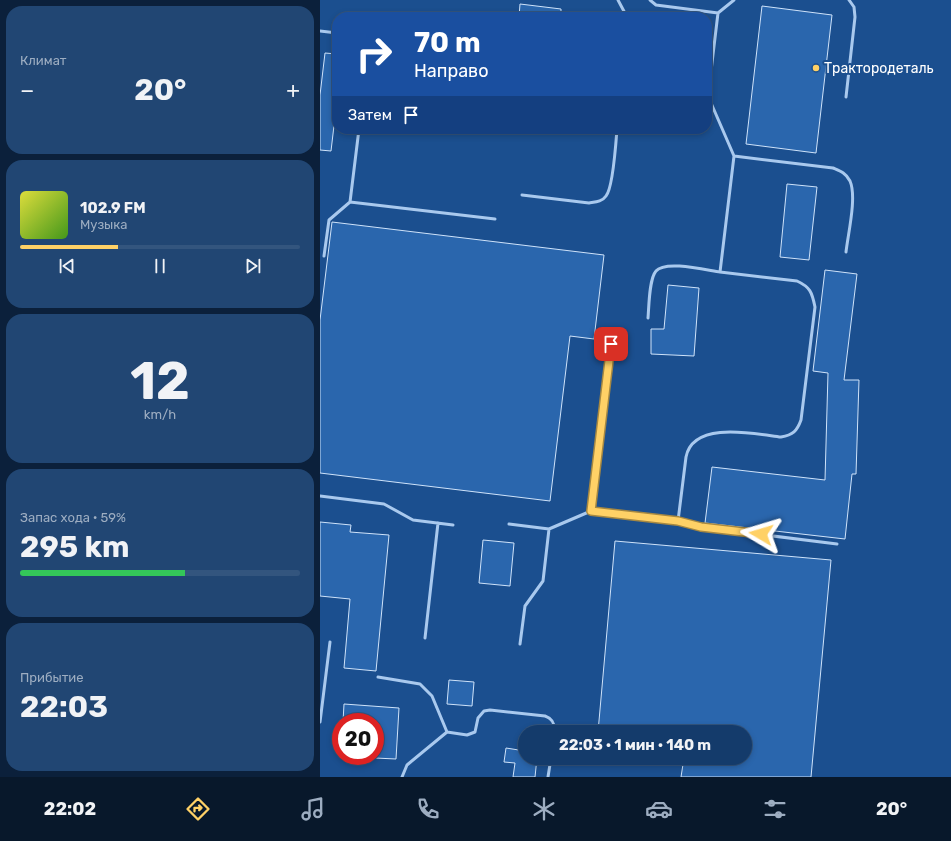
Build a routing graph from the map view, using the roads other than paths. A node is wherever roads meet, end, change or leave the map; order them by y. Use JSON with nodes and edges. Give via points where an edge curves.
{"nodes":[{"id":1,"x":618,"y":0,"type":"edge"},
{"id":2,"x":650,"y":0,"type":"edge"},
{"id":3,"x":734,"y":0,"type":"edge"},
{"id":4,"x":849,"y":0,"type":"edge"},
{"id":5,"x":624,"y":12,"type":"edge"},
{"id":6,"x":710,"y":12,"type":"edge"},
{"id":7,"x":712,"y":12,"type":"edge"},
{"id":8,"x":718,"y":13,"type":"junction"},
{"id":9,"x":320,"y":31,"type":"edge"},
{"id":10,"x":332,"y":32,"type":"edge"},
{"id":11,"x":712,"y":63,"type":"edge"},
{"id":12,"x":846,"y":97,"type":"dead end"},
{"id":13,"x":712,"y":105,"type":"edge"},
{"id":14,"x":358,"y":134,"type":"edge"},
{"id":15,"x":616,"y":134,"type":"edge"},
{"id":16,"x":734,"y":156,"type":"junction"},
{"id":17,"x":522,"y":195,"type":"dead end"},
{"id":18,"x":350,"y":202,"type":"junction"},
{"id":19,"x":495,"y":219,"type":"dead end"},
{"id":20,"x":846,"y":252,"type":"dead end"},
{"id":21,"x":324,"y":256,"type":"dead end"},
{"id":22,"x":720,"y":272,"type":"junction"},
{"id":23,"x":648,"y":318,"type":"dead end"},
{"id":24,"x":611,"y":344,"type":"dead end"},
{"id":25,"x":320,"y":496,"type":"edge"},
{"id":26,"x":591,"y":511,"type":"junction"},
{"id":27,"x":678,"y":521,"type":"junction"},
{"id":28,"x":438,"y":523,"type":"junction"},
{"id":29,"x":509,"y":524,"type":"dead end"},
{"id":30,"x":453,"y":525,"type":"dead end"},
{"id":31,"x":549,"y":528,"type":"junction"},
{"id":32,"x":837,"y":544,"type":"dead end"},
{"id":33,"x":424,"y":638,"type":"dead end"},
{"id":34,"x":330,"y":642,"type":"dead end"},
{"id":35,"x":520,"y":644,"type":"dead end"},
{"id":36,"x":378,"y":677,"type":"dead end"},
{"id":37,"x":320,"y":722,"type":"edge"},
{"id":38,"x":554,"y":725,"type":"edge"},
{"id":39,"x":447,"y":732,"type":"junction"},
{"id":40,"x":550,"y":765,"type":"edge"},
{"id":41,"x":402,"y":777,"type":"edge"},
{"id":42,"x":548,"y":777,"type":"edge"}],
"edges":[{"from":1,"to":5,"type":"lane"},
{"from":2,"to":6,"type":"lane","via":[[656,5]]},
{"from":3,"to":8,"type":"lane"},
{"from":4,"to":12,"type":"lane","via":[[854,7],[855,17]]},
{"from":7,"to":8,"type":"lane"},
{"from":8,"to":11,"type":"lane"},
{"from":9,"to":10,"type":"lane"},
{"from":13,"to":16,"type":"lane"},
{"from":14,"to":18,"type":"lane"},
{"from":15,"to":17,"type":"lane","via":[[611,185],[607,196],[600,201],[589,203]]},
{"from":16,"to":20,"type":"lane","via":[[833,168],[844,172],[850,181],[853,194]]},
{"from":16,"to":22,"type":"lane"},
{"from":18,"to":19,"type":"lane"},
{"from":18,"to":21,"type":"lane","via":[[329,220]]},
{"from":22,"to":23,"type":"lane","via":[[669,266],[660,268],[655,272],[653,279]]},
{"from":22,"to":27,"type":"lane","via":[[797,281],[806,285],[812,294],[815,306],[801,420],[798,430],[791,435],[781,437],[722,431],[692,444],[687,450]]},
{"from":24,"to":26,"type":"lane"},
{"from":25,"to":28,"type":"lane","via":[[384,504],[413,520]]},
{"from":26,"to":27,"type":"lane"},
{"from":26,"to":31,"type":"lane"},
{"from":27,"to":32,"type":"lane","via":[[701,527]]},
{"from":28,"to":30,"type":"lane"},
{"from":28,"to":33,"type":"lane"},
{"from":29,"to":31,"type":"lane"},
{"from":31,"to":35,"type":"lane","via":[[543,581],[524,606]]},
{"from":34,"to":37,"type":"lane"},
{"from":36,"to":39,"type":"lane","via":[[420,684],[432,696]]},
{"from":38,"to":39,"type":"lane","via":[[551,718],[490,710],[480,714],[475,732],[472,734]]},
{"from":39,"to":41,"type":"lane","via":[[406,764]]},
{"from":40,"to":42,"type":"lane"}]}
